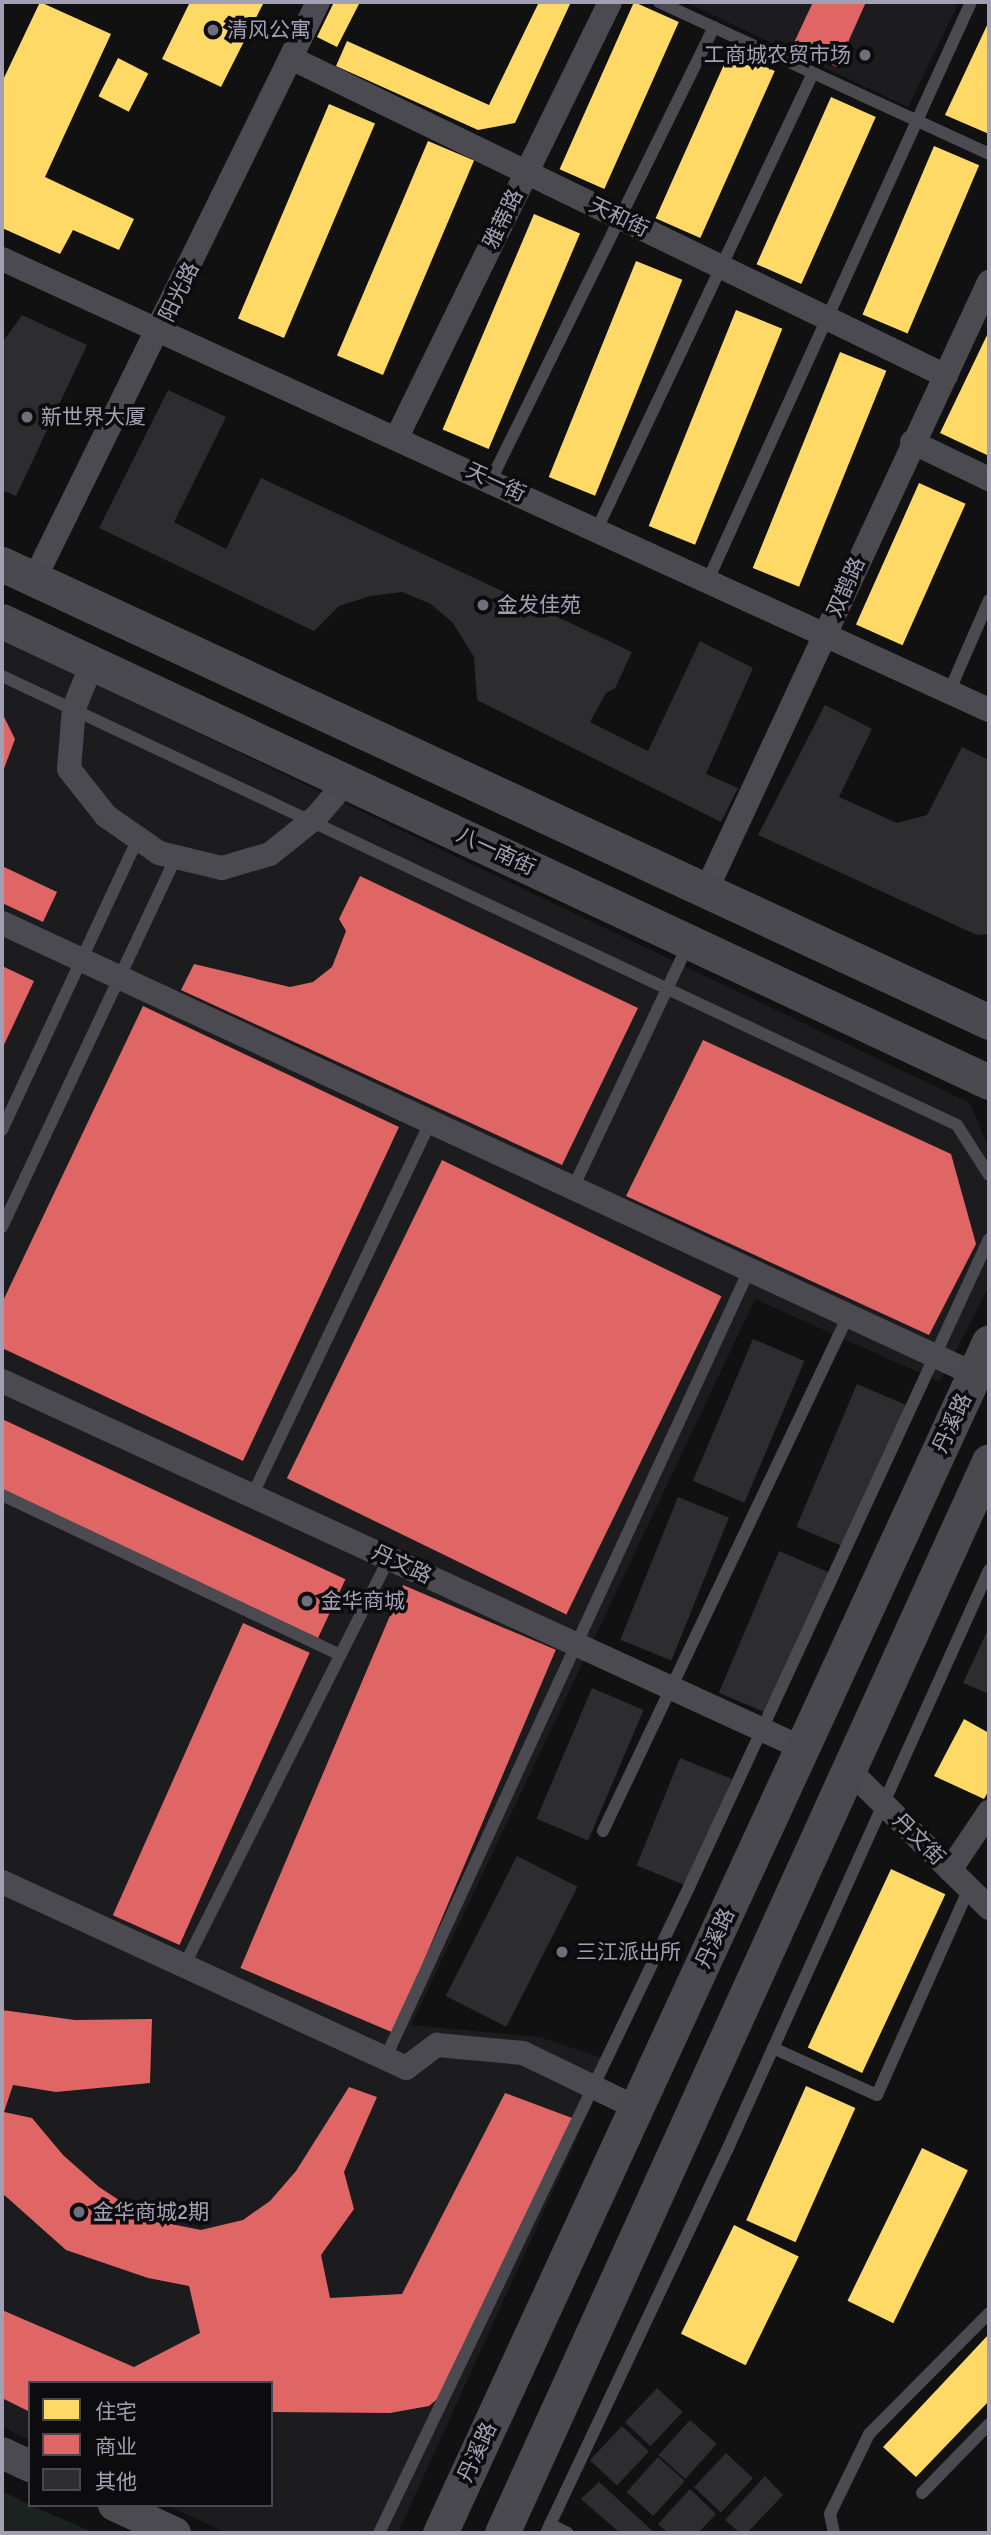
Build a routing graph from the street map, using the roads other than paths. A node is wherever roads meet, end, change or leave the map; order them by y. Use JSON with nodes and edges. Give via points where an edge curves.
{"nodes":[{"id":1,"x":318,"y":2,"type":"edge"},
{"id":2,"x":610,"y":2,"type":"edge"},
{"id":3,"x":659,"y":2,"type":"edge"},
{"id":4,"x":971,"y":2,"type":"edge"},
{"id":5,"x":714,"y":27,"type":"junction"},
{"id":6,"x":291,"y":58,"type":"junction"},
{"id":7,"x":813,"y":73,"type":"junction"},
{"id":8,"x":917,"y":121,"type":"junction"},
{"id":9,"x":989,"y":154,"type":"edge"},
{"id":10,"x":526,"y":172,"type":"junction"},
{"id":11,"x":620,"y":218,"type":"junction"},
{"id":12,"x":2,"y":259,"type":"edge"},
{"id":13,"x":721,"y":267,"type":"junction"},
{"id":14,"x":988,"y":290,"type":"edge"},
{"id":15,"x":827,"y":318,"type":"junction"},
{"id":16,"x":160,"y":331,"type":"junction"},
{"id":17,"x":946,"y":376,"type":"junction"},
{"id":18,"x":397,"y":437,"type":"junction"},
{"id":19,"x":912,"y":442,"type":"junction"},
{"id":20,"x":989,"y":479,"type":"edge"},
{"id":21,"x":491,"y":480,"type":"junction"},
{"id":22,"x":597,"y":529,"type":"junction"},
{"id":23,"x":2,"y":564,"type":"edge"},
{"id":24,"x":34,"y":579,"type":"junction"},
{"id":25,"x":708,"y":580,"type":"junction"},
{"id":26,"x":989,"y":600,"type":"edge"},
{"id":27,"x":2,"y":621,"type":"edge"},
{"id":28,"x":825,"y":634,"type":"junction"},
{"id":29,"x":92,"y":664,"type":"junction"},
{"id":30,"x":2,"y":676,"type":"edge"},
{"id":31,"x":949,"y":692,"type":"junction"},
{"id":32,"x":74,"y":708,"type":"junction"},
{"id":33,"x":989,"y":710,"type":"edge"},
{"id":34,"x":346,"y":782,"type":"junction"},
{"id":35,"x":311,"y":821,"type":"junction"},
{"id":36,"x":138,"y":839,"type":"junction"},
{"id":37,"x":176,"y":857,"type":"junction"},
{"id":38,"x":705,"y":893,"type":"junction"},
{"id":39,"x":2,"y":923,"type":"edge"},
{"id":40,"x":690,"y":942,"type":"junction"},
{"id":41,"x":81,"y":960,"type":"junction"},
{"id":42,"x":119,"y":978,"type":"junction"},
{"id":43,"x":667,"y":990,"type":"junction"},
{"id":44,"x":989,"y":1022,"type":"edge"},
{"id":45,"x":989,"y":1082,"type":"edge"},
{"id":46,"x":430,"y":1122,"type":"junction"},
{"id":47,"x":2,"y":1130,"type":"edge"},
{"id":48,"x":989,"y":1175,"type":"edge"},
{"id":49,"x":573,"y":1188,"type":"junction"},
{"id":50,"x":2,"y":1227,"type":"edge"},
{"id":51,"x":989,"y":1239,"type":"edge"},
{"id":52,"x":749,"y":1270,"type":"junction"},
{"id":53,"x":848,"y":1316,"type":"junction"},
{"id":54,"x":989,"y":1342,"type":"edge"},
{"id":55,"x":935,"y":1356,"type":"junction"},
{"id":56,"x":974,"y":1374,"type":"junction"},
{"id":57,"x":2,"y":1381,"type":"edge"},
{"id":58,"x":989,"y":1461,"type":"edge"},
{"id":59,"x":2,"y":1495,"type":"edge"},
{"id":60,"x":252,"y":1496,"type":"junction"},
{"id":61,"x":389,"y":1558,"type":"junction"},
{"id":62,"x":989,"y":1570,"type":"edge"},
{"id":63,"x":576,"y":1644,"type":"junction"},
{"id":64,"x":341,"y":1656,"type":"junction"},
{"id":65,"x":671,"y":1688,"type":"junction"},
{"id":66,"x":761,"y":1729,"type":"junction"},
{"id":67,"x":802,"y":1748,"type":"junction"},
{"id":68,"x":849,"y":1770,"type":"junction"},
{"id":69,"x":883,"y":1804,"type":"junction"},
{"id":70,"x":989,"y":1812,"type":"edge"},
{"id":71,"x":603,"y":1831,"type":"dead end"},
{"id":72,"x":950,"y":1870,"type":"junction"},
{"id":73,"x":2,"y":1882,"type":"edge"},
{"id":74,"x":969,"y":1888,"type":"junction"},
{"id":75,"x":989,"y":1908,"type":"edge"},
{"id":76,"x":184,"y":1966,"type":"junction"},
{"id":77,"x":773,"y":2048,"type":"junction"},
{"id":78,"x":384,"y":2059,"type":"junction"},
{"id":79,"x":593,"y":2087,"type":"junction"},
{"id":80,"x":637,"y":2108,"type":"junction"},
{"id":81,"x":989,"y":2312,"type":"edge"},
{"id":82,"x":989,"y":2424,"type":"edge"},
{"id":83,"x":2,"y":2454,"type":"edge"},
{"id":84,"x":28,"y":2465,"type":"edge"},
{"id":85,"x":922,"y":2493,"type":"dead end"},
{"id":86,"x":118,"y":2507,"type":"edge"},
{"id":87,"x":548,"y":2529,"type":"edge"},
{"id":88,"x":175,"y":2533,"type":"edge"},
{"id":89,"x":379,"y":2533,"type":"edge"},
{"id":90,"x":440,"y":2533,"type":"edge"},
{"id":91,"x":502,"y":2533,"type":"edge"},
{"id":92,"x":568,"y":2533,"type":"edge"},
{"id":93,"x":834,"y":2533,"type":"edge"}],
"edges":[{"from":1,"to":6,"type":"street","name":"阳光路"},
{"from":2,"to":10,"type":"street","name":"雅蒂路"},
{"from":3,"to":5,"type":"lane"},
{"from":4,"to":8,"type":"lane"},
{"from":5,"to":7,"type":"lane"},
{"from":5,"to":11,"type":"lane"},
{"from":6,"to":10,"type":"street","name":"天和街"},
{"from":6,"to":16,"type":"street","name":"阳光路"},
{"from":7,"to":8,"type":"lane"},
{"from":7,"to":13,"type":"lane"},
{"from":8,"to":9,"type":"lane"},
{"from":8,"to":15,"type":"lane"},
{"from":10,"to":11,"type":"street","name":"天和街"},
{"from":10,"to":18,"type":"street","name":"雅蒂路"},
{"from":11,"to":13,"type":"street","name":"天和街"},
{"from":11,"to":21,"type":"lane"},
{"from":12,"to":16,"type":"street","name":"天一街"},
{"from":13,"to":15,"type":"street","name":"天和街"},
{"from":13,"to":22,"type":"lane"},
{"from":14,"to":17,"type":"street","name":"双鹊路"},
{"from":15,"to":17,"type":"street","name":"天和街"},
{"from":15,"to":25,"type":"lane"},
{"from":16,"to":18,"type":"street","name":"天一街"},
{"from":16,"to":24,"type":"street","name":"阳光路"},
{"from":17,"to":19,"type":"street","name":"双鹊路"},
{"from":18,"to":21,"type":"street","name":"天一街"},
{"from":19,"to":20,"type":"street"},
{"from":19,"to":28,"type":"street","name":"双鹊路"},
{"from":21,"to":22,"type":"street","name":"天一街"},
{"from":22,"to":25,"type":"street","name":"天一街"},
{"from":23,"to":24,"type":"main road"},
{"from":24,"to":38,"type":"main road"},
{"from":25,"to":28,"type":"street","name":"天一街"},
{"from":26,"to":31,"type":"lane"},
{"from":27,"to":29,"type":"main road","name":"八一南街"},
{"from":28,"to":31,"type":"street","name":"天一街"},
{"from":28,"to":38,"type":"street","name":"双鹊路"},
{"from":29,"to":32,"type":"street"},
{"from":29,"to":34,"type":"main road","name":"八一南街"},
{"from":30,"to":32,"type":"lane"},
{"from":31,"to":33,"type":"street","name":"天一街"},
{"from":32,"to":35,"type":"lane"},
{"from":32,"to":36,"type":"street","via":[[69,769],[106,816]]},
{"from":34,"to":35,"type":"street"},
{"from":34,"to":40,"type":"main road","name":"八一南街"},
{"from":35,"to":37,"type":"street","via":[[270,854],[222,868]]},
{"from":35,"to":43,"type":"lane"},
{"from":36,"to":37,"type":"street","via":[[159,853]]},
{"from":36,"to":41,"type":"lane"},
{"from":37,"to":42,"type":"lane"},
{"from":38,"to":44,"type":"main road"},
{"from":39,"to":41,"type":"street"},
{"from":40,"to":43,"type":"lane"},
{"from":40,"to":45,"type":"main road","name":"八一南街"},
{"from":41,"to":42,"type":"street"},
{"from":41,"to":47,"type":"lane"},
{"from":42,"to":46,"type":"street"},
{"from":42,"to":50,"type":"lane"},
{"from":43,"to":48,"type":"lane","via":[[957,1125]]},
{"from":43,"to":49,"type":"lane"},
{"from":46,"to":49,"type":"street"},
{"from":46,"to":60,"type":"lane"},
{"from":49,"to":52,"type":"street"},
{"from":51,"to":55,"type":"lane"},
{"from":52,"to":53,"type":"street"},
{"from":52,"to":63,"type":"lane"},
{"from":53,"to":55,"type":"street"},
{"from":53,"to":65,"type":"lane"},
{"from":54,"to":56,"type":"main road","name":"丹溪路"},
{"from":55,"to":56,"type":"street"},
{"from":55,"to":66,"type":"lane"},
{"from":56,"to":67,"type":"main road","name":"丹溪路"},
{"from":57,"to":60,"type":"street","name":"丹文路"},
{"from":58,"to":68,"type":"main road"},
{"from":59,"to":64,"type":"lane"},
{"from":60,"to":61,"type":"street","name":"丹文路"},
{"from":61,"to":63,"type":"street","name":"丹文路"},
{"from":61,"to":64,"type":"lane"},
{"from":62,"to":69,"type":"lane"},
{"from":63,"to":65,"type":"street","name":"丹文路"},
{"from":63,"to":78,"type":"lane"},
{"from":64,"to":76,"type":"lane"},
{"from":65,"to":66,"type":"street","name":"丹文路"},
{"from":65,"to":71,"type":"lane"},
{"from":66,"to":67,"type":"street","name":"丹文路"},
{"from":66,"to":79,"type":"lane"},
{"from":67,"to":80,"type":"main road","name":"丹溪路"},
{"from":68,"to":69,"type":"street","name":"丹文街"},
{"from":68,"to":91,"type":"main road"},
{"from":69,"to":72,"type":"street","name":"丹文街"},
{"from":69,"to":77,"type":"lane"},
{"from":70,"to":72,"type":"street"},
{"from":72,"to":74,"type":"street","name":"丹文街"},
{"from":73,"to":76,"type":"street"},
{"from":74,"to":75,"type":"street","name":"丹文街"},
{"from":74,"to":77,"type":"lane","via":[[877,2095]]},
{"from":76,"to":78,"type":"street"},
{"from":77,"to":87,"type":"lane"},
{"from":78,"to":79,"type":"street","via":[[405,2068],[437,2045],[523,2053]]},
{"from":79,"to":80,"type":"street"},
{"from":79,"to":89,"type":"lane"},
{"from":80,"to":90,"type":"main road","name":"丹溪路"},
{"from":81,"to":93,"type":"lane","via":[[869,2434],[830,2514]]},
{"from":82,"to":85,"type":"lane"},
{"from":83,"to":84,"type":"street"},
{"from":86,"to":88,"type":"street"},
{"from":87,"to":92,"type":"lane"}]}
